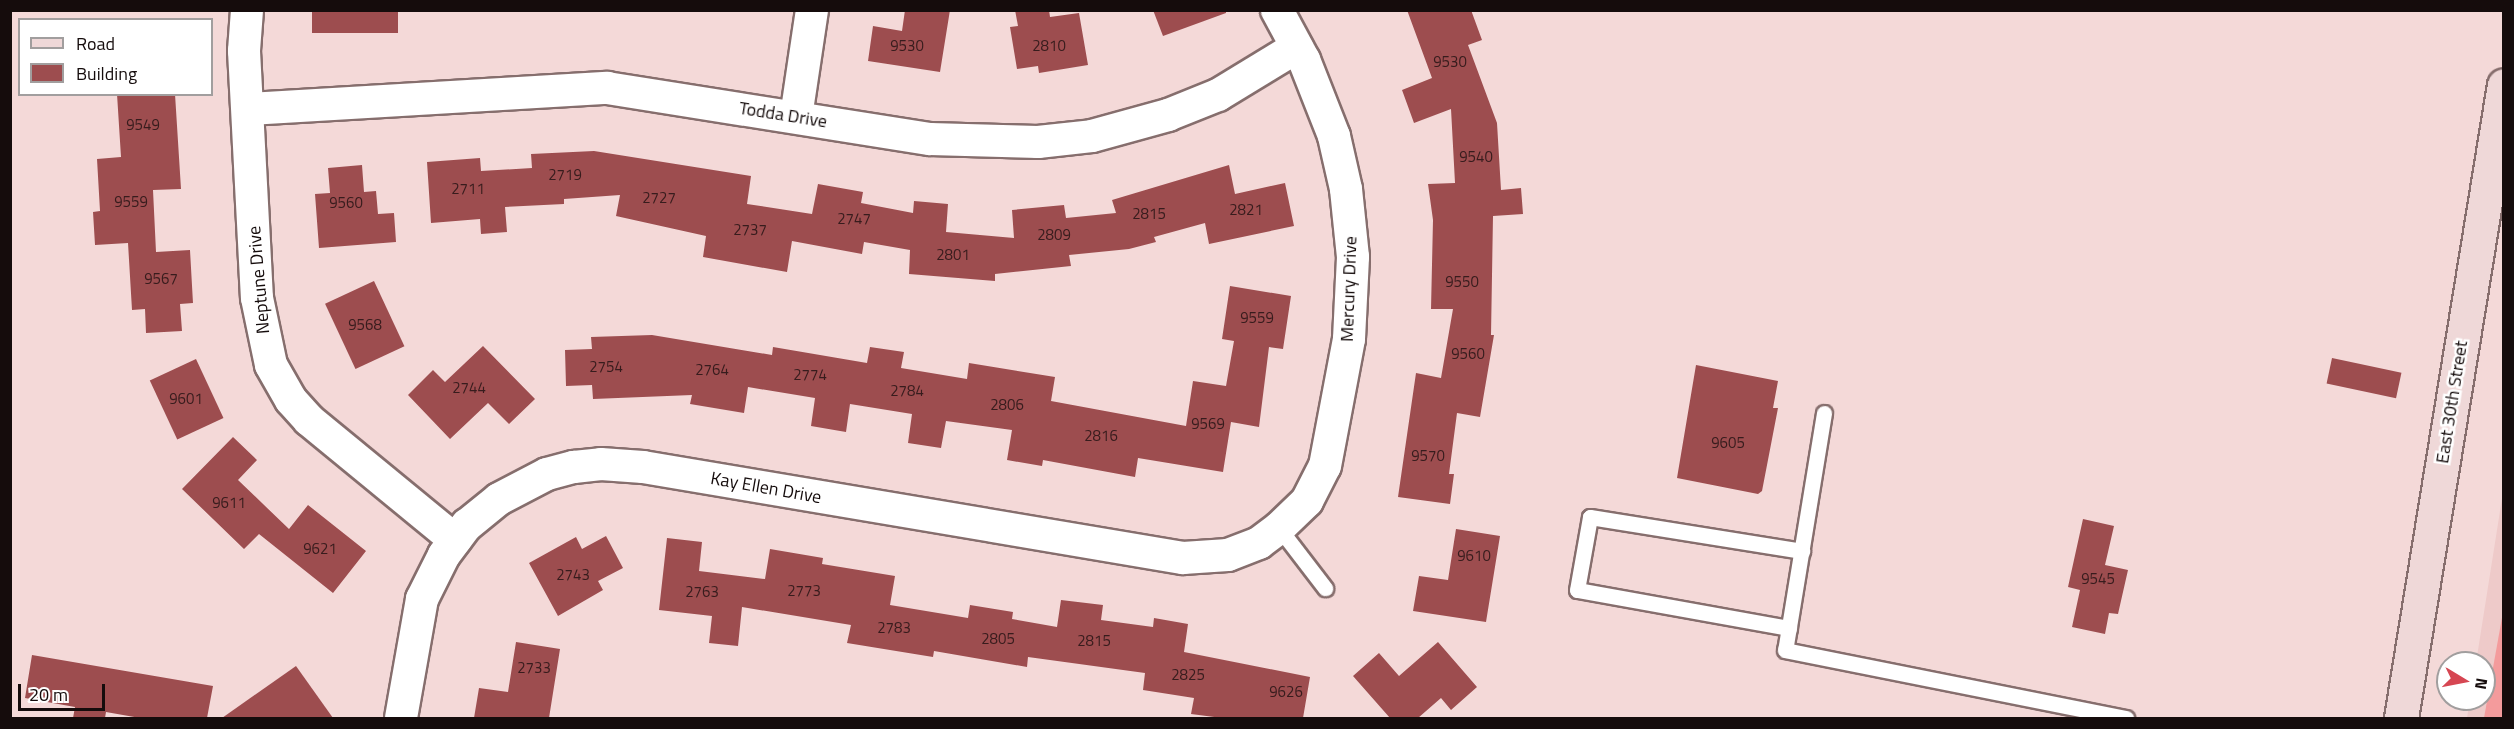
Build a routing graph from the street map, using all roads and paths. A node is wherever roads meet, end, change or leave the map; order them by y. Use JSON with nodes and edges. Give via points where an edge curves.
{"nodes":[{"id":1,"x":247,"y":10,"type":"edge"},
{"id":2,"x":812,"y":10,"type":"edge"},
{"id":3,"x":1277,"y":10,"type":"edge"},
{"id":4,"x":1298,"y":47,"type":"junction"},
{"id":5,"x":2504,"y":85,"type":"edge"},
{"id":6,"x":249,"y":109,"type":"junction"},
{"id":7,"x":796,"y":117,"type":"junction"},
{"id":8,"x":2500,"y":127,"type":"edge"},
{"id":9,"x":1824,"y":413,"type":"dead end"},
{"id":10,"x":1279,"y":528,"type":"junction"},
{"id":11,"x":455,"y":540,"type":"junction"},
{"id":12,"x":1802,"y":551,"type":"junction"},
{"id":13,"x":1325,"y":588,"type":"dead end"},
{"id":14,"x":1789,"y":628,"type":"junction"},
{"id":15,"x":401,"y":718,"type":"edge"},
{"id":16,"x":2126,"y":718,"type":"edge"},
{"id":17,"x":2401,"y":718,"type":"edge"}],
"edges":[{"from":1,"to":6,"type":"street","name":"Neptune Drive","via":[[244,44]]},
{"from":2,"to":7,"type":"street"},
{"from":3,"to":4,"type":"street","name":"Mercury Drive"},
{"from":4,"to":7,"type":"street","name":"Todda Drive","via":[[1206,100],[1131,127],[1065,140],[971,143]]},
{"from":4,"to":10,"type":"street","name":"Mercury Drive","via":[[1326,110],[1340,162],[1352,230],[1351,312],[1325,466],[1307,501]]},
{"from":5,"to":8,"type":"main road","name":"East 30th Street"},
{"from":6,"to":7,"type":"street","name":"Todda Drive","via":[[585,87]]},
{"from":6,"to":11,"type":"street","name":"Neptune Drive","via":[[257,298],[271,365],[291,400],[309,420]]},
{"from":8,"to":17,"type":"main road","name":"East 30th Street"},
{"from":9,"to":12,"type":"lane"},
{"from":10,"to":11,"type":"street","name":"Kay Ellen Drive","via":[[1259,543],[1228,555],[1183,558],[643,467],[601,464],[547,474],[523,484],[488,506]]},
{"from":10,"to":13,"type":"lane"},
{"from":11,"to":15,"type":"street","name":"Kay Ellen Drive","via":[[434,570],[422,599]]},
{"from":12,"to":14,"type":"lane"},
{"from":12,"to":14,"type":"lane","via":[[1590,517],[1577,590]]},
{"from":14,"to":16,"type":"lane","via":[[1785,650]]}]}
